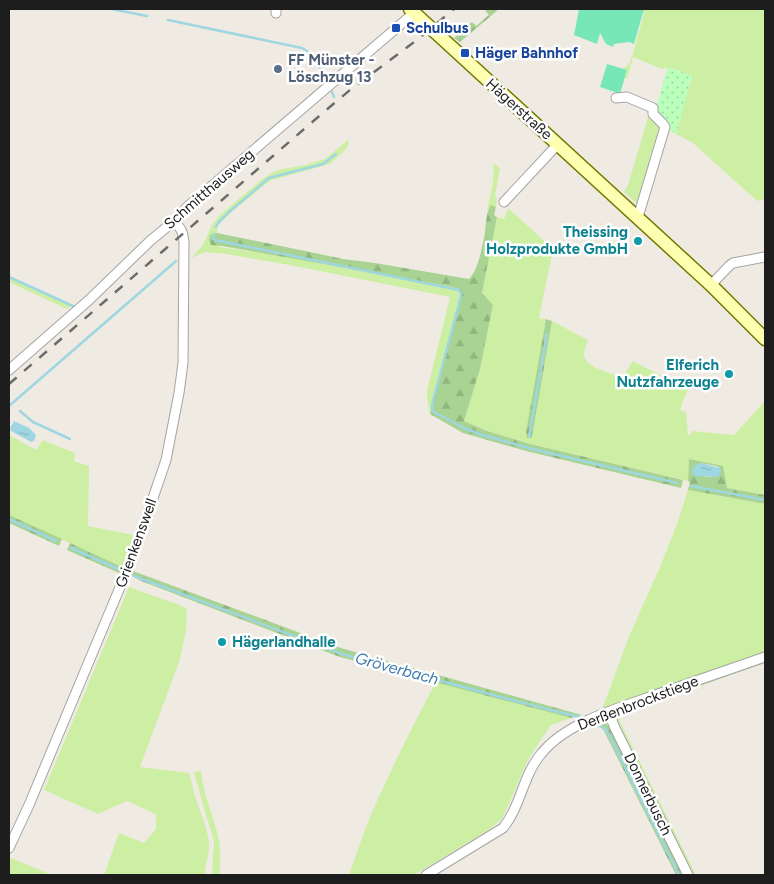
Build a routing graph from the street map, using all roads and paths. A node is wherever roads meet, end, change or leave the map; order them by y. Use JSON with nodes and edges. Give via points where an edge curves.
{"nodes":[{"id":1,"x":412,"y":11,"type":"edge"},
{"id":2,"x":616,"y":98,"type":"dead end"},
{"id":3,"x":558,"y":144,"type":"junction"},
{"id":4,"x":504,"y":202,"type":"dead end"},
{"id":5,"x":638,"y":218,"type":"junction"},
{"id":6,"x":174,"y":224,"type":"junction"},
{"id":7,"x":765,"y":257,"type":"edge"},
{"id":8,"x":711,"y":285,"type":"junction"},
{"id":9,"x":765,"y":339,"type":"edge"},
{"id":10,"x":9,"y":370,"type":"edge"},
{"id":11,"x":765,"y":657,"type":"edge"},
{"id":12,"x":609,"y":712,"type":"junction"},
{"id":13,"x":9,"y":848,"type":"edge"},
{"id":14,"x":426,"y":875,"type":"edge"},
{"id":15,"x":688,"y":875,"type":"edge"}],
"edges":[{"from":1,"to":3,"type":"main road","name":"Hägerstraße"},
{"from":1,"to":6,"type":"street","name":"Schmitthausweg","via":[[186,208]]},
{"from":2,"to":5,"type":"street","via":[[627,97],[653,108],[653,114],[665,127]]},
{"from":3,"to":4,"type":"street","name":"Hägerstraße"},
{"from":3,"to":5,"type":"main road","name":"Hägerstraße"},
{"from":5,"to":8,"type":"main road","name":"Hägerstraße"},
{"from":6,"to":10,"type":"street","name":"Schmitthausweg","via":[[150,241]]},
{"from":6,"to":13,"type":"street","name":"Grienkenswell","via":[[180,228],[184,242],[183,353],[168,452],[123,580],[30,806]]},
{"from":7,"to":8,"type":"street","via":[[733,263]]},
{"from":8,"to":9,"type":"main road","name":"Hägerstraße"},
{"from":11,"to":12,"type":"street","name":"Derßenbrockstiege"},
{"from":12,"to":14,"type":"street","name":"Derßenbrockstiege","via":[[575,727],[549,744],[537,759],[513,814],[503,828]]},
{"from":12,"to":15,"type":"street","name":"Donnerbusch"}]}
